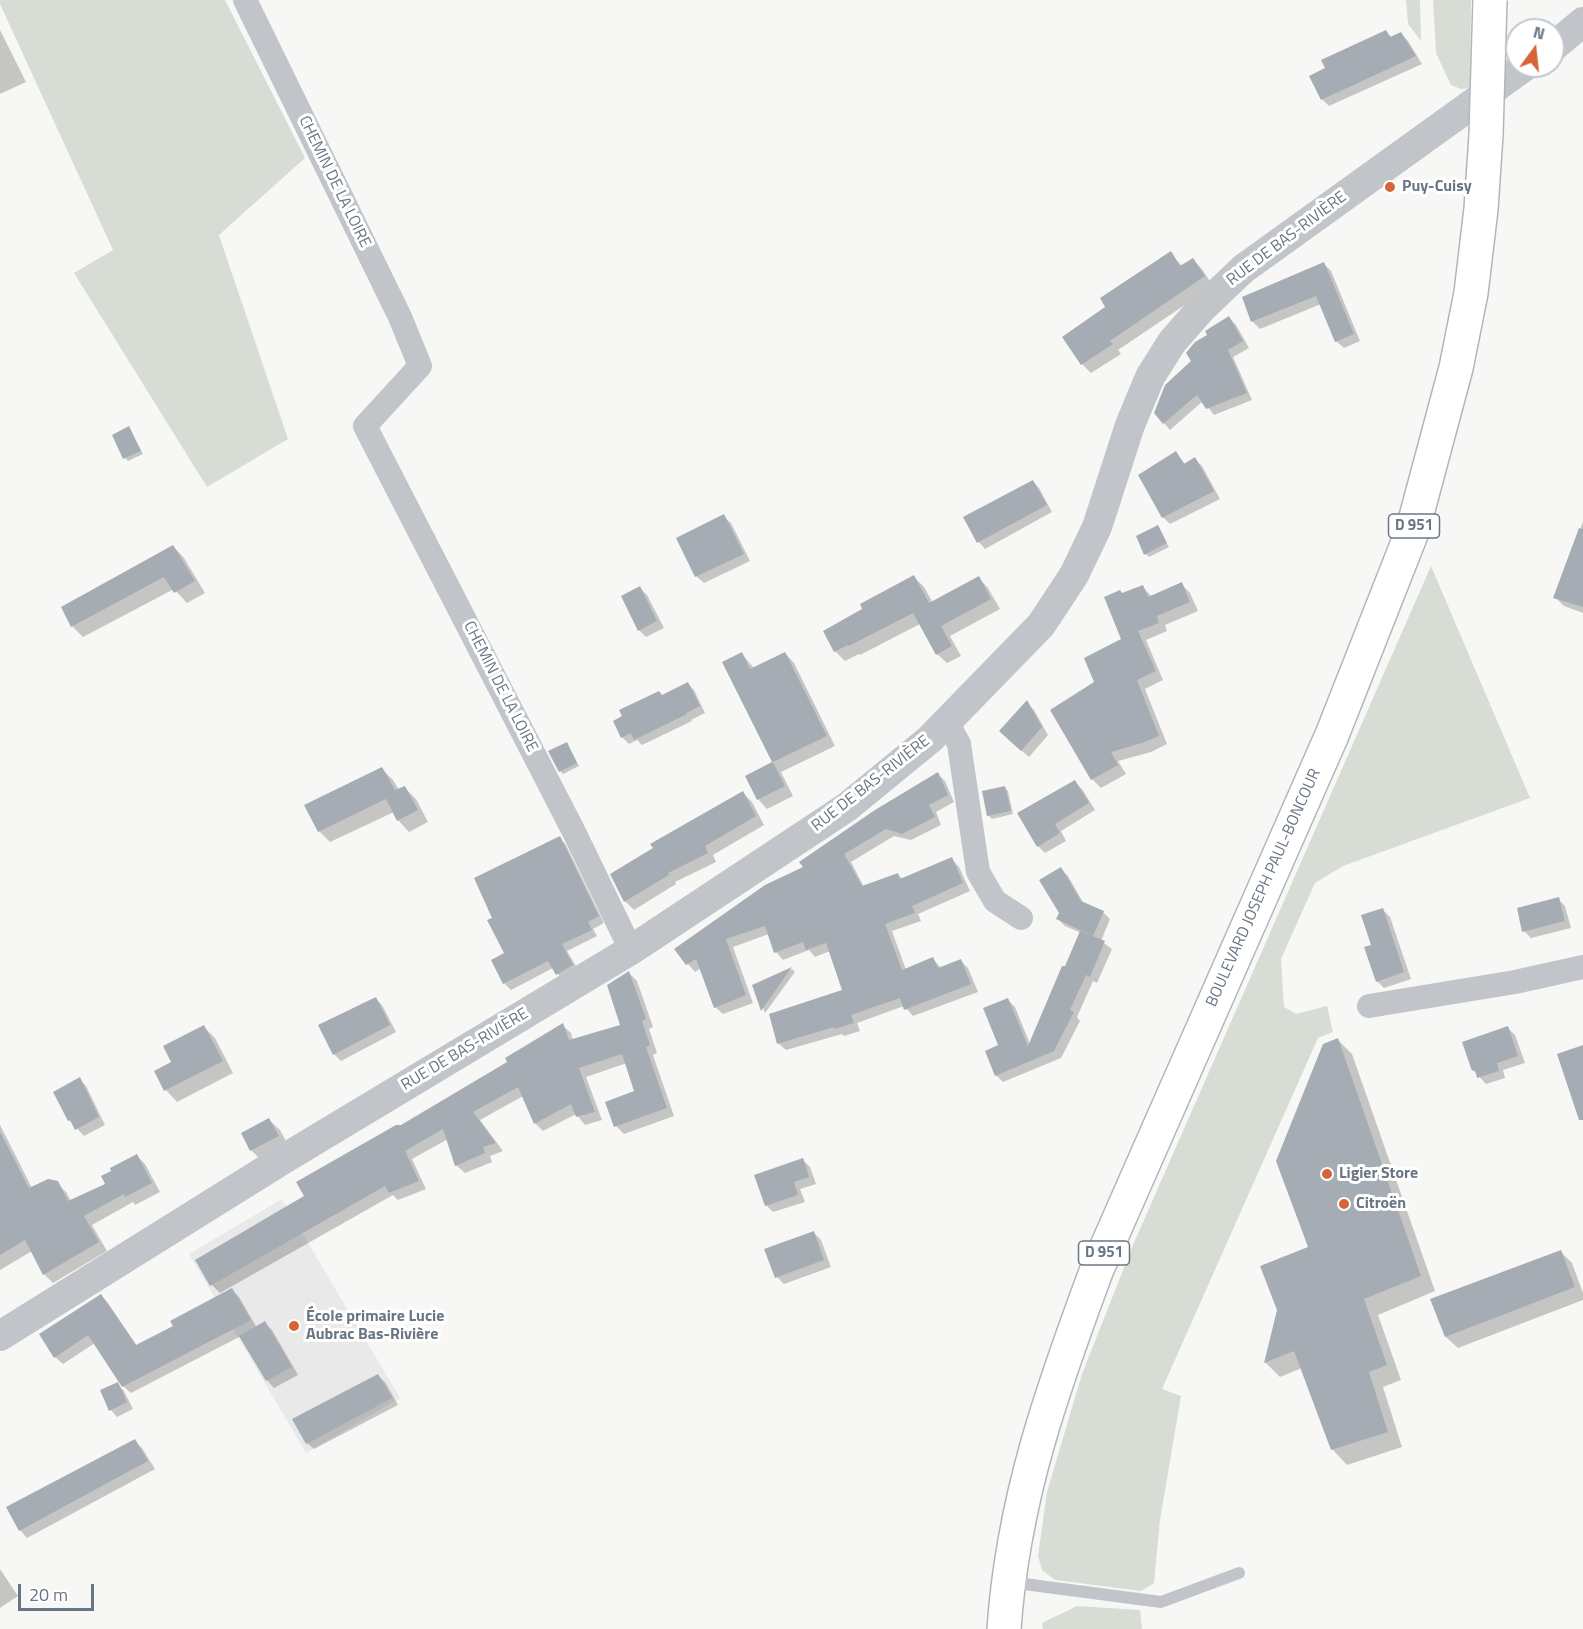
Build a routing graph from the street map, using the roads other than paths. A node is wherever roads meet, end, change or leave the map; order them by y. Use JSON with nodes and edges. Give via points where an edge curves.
{"nodes":[{"id":1,"x":245,"y":0,"type":"edge"},
{"id":2,"x":1490,"y":0,"type":"edge"},
{"id":3,"x":1583,"y":22,"type":"edge"},
{"id":4,"x":1565,"y":36,"type":"edge"},
{"id":5,"x":1507,"y":78,"type":"edge"},
{"id":6,"x":947,"y":722,"type":"junction"},
{"id":7,"x":1022,"y":918,"type":"dead end"},
{"id":8,"x":631,"y":950,"type":"junction"},
{"id":9,"x":1583,"y":967,"type":"edge"},
{"id":10,"x":1369,"y":1006,"type":"dead end"},
{"id":11,"x":0,"y":1336,"type":"edge"},
{"id":12,"x":1239,"y":1573,"type":"dead end"},
{"id":13,"x":1007,"y":1582,"type":"junction"},
{"id":14,"x":1004,"y":1629,"type":"edge"}],
"edges":[{"from":1,"to":8,"type":"street","name":"CHEMIN DE LA LOIRE","via":[[400,317],[420,366],[365,426]]},
{"from":2,"to":13,"type":"main road","name":"BOULEVARD JOSEPH PAUL-BONCOUR","number":"D 951","bridge":true,"via":[[1486,135],[1471,292],[1456,368],[1412,532],[1332,735],[1097,1269],[1045,1414],[1022,1498]]},
{"from":3,"to":4,"type":"street"},
{"from":5,"to":6,"type":"street","name":"RUE DE BAS-RIVIÈRE","via":[[1243,269],[1172,342],[1150,377],[1097,527],[1074,575],[1041,624]]},
{"from":6,"to":7,"type":"street","via":[[959,744],[978,872],[995,901]]},
{"from":6,"to":8,"type":"street","name":"RUE DE BAS-RIVIÈRE","via":[[847,807]]},
{"from":8,"to":11,"type":"street","name":"RUE DE BAS-RIVIÈRE"},
{"from":9,"to":10,"type":"street"},
{"from":12,"to":13,"type":"lane","via":[[1161,1602]]},
{"from":13,"to":14,"type":"main road","name":"BOULEVARD JOSEPH PAUL-BONCOUR","number":"D 951"}]}
